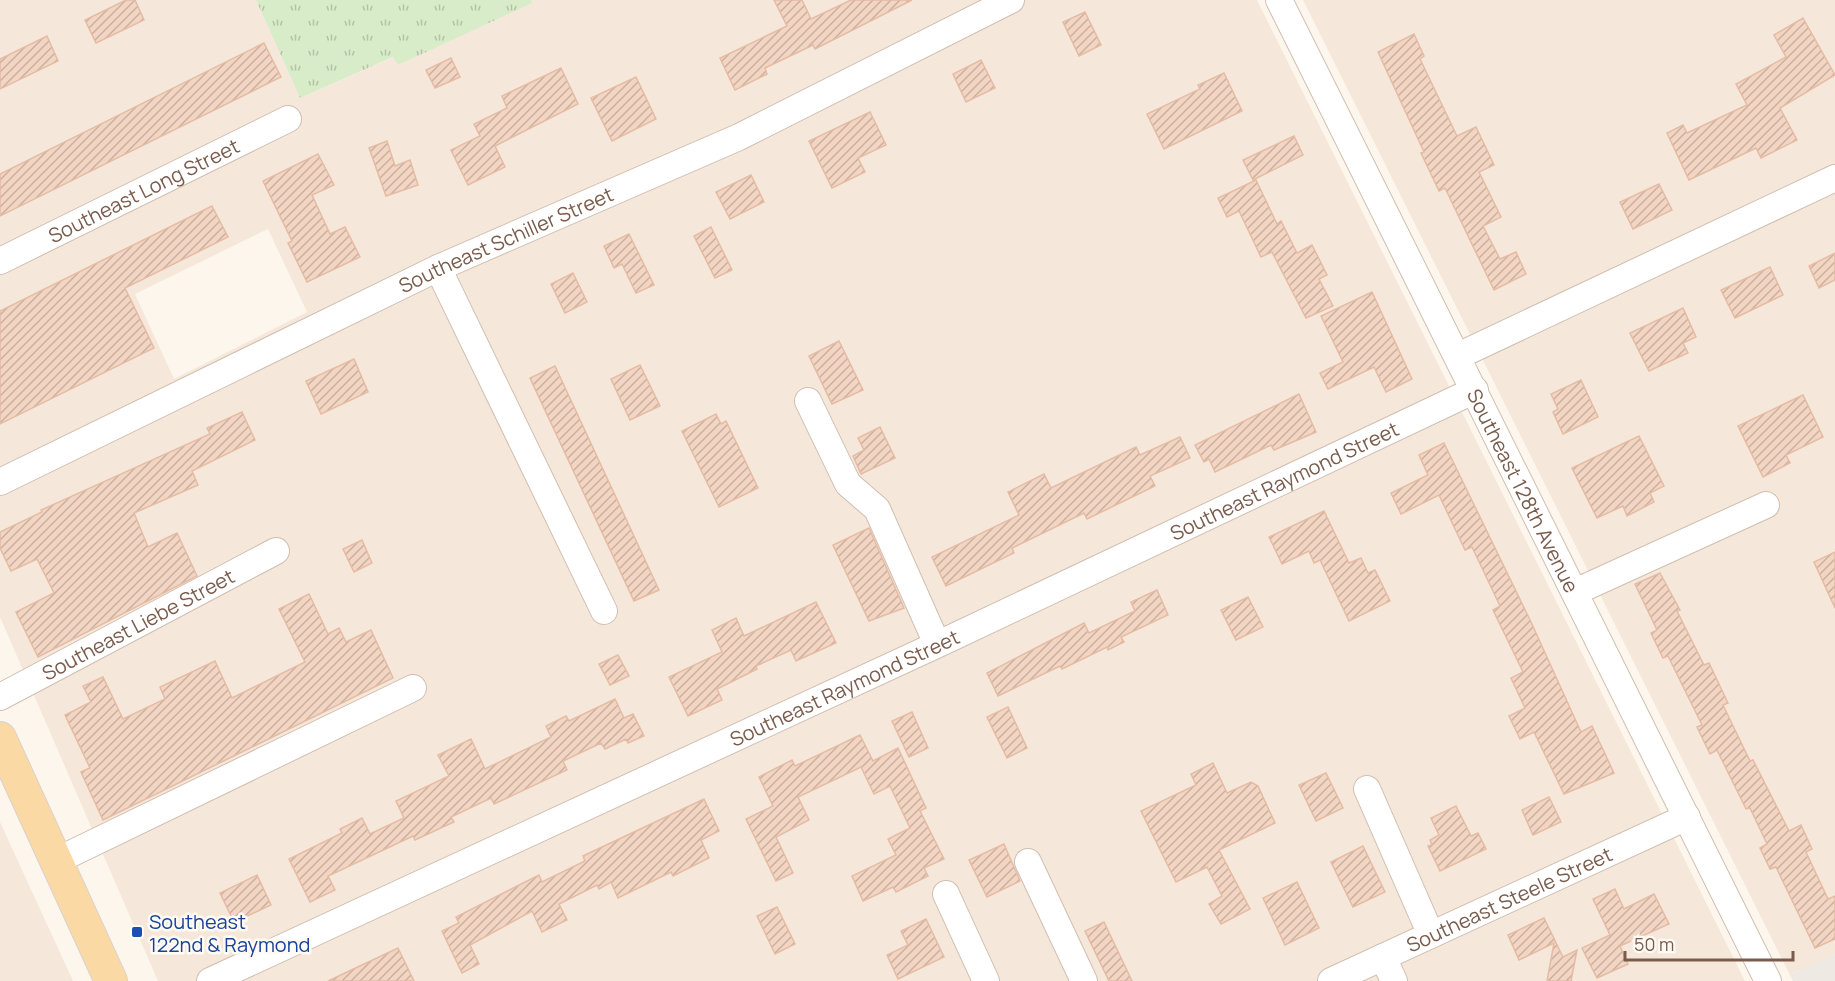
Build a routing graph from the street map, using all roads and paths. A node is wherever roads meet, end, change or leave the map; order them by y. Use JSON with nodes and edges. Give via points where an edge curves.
{"nodes":[{"id":1,"x":1011,"y":0,"type":"edge"},
{"id":2,"x":1280,"y":0,"type":"edge"},
{"id":3,"x":288,"y":119,"type":"dead end"},
{"id":4,"x":1835,"y":178,"type":"edge"},
{"id":5,"x":0,"y":261,"type":"edge"},
{"id":6,"x":438,"y":268,"type":"junction"},
{"id":7,"x":1458,"y":356,"type":"junction"},
{"id":8,"x":1475,"y":390,"type":"junction"},
{"id":9,"x":808,"y":401,"type":"dead end"},
{"id":10,"x":0,"y":482,"type":"edge"},
{"id":11,"x":1766,"y":505,"type":"dead end"},
{"id":12,"x":276,"y":551,"type":"dead end"},
{"id":13,"x":1575,"y":592,"type":"junction"},
{"id":14,"x":604,"y":611,"type":"dead end"},
{"id":15,"x":937,"y":644,"type":"junction"},
{"id":16,"x":413,"y":688,"type":"dead end"},
{"id":17,"x":0,"y":697,"type":"edge"},
{"id":18,"x":0,"y":740,"type":"edge"},
{"id":19,"x":1367,"y":789,"type":"dead end"},
{"id":20,"x":1687,"y":817,"type":"junction"},
{"id":21,"x":56,"y":861,"type":"junction"},
{"id":22,"x":1028,"y":862,"type":"dead end"},
{"id":23,"x":946,"y":894,"type":"dead end"},
{"id":24,"x":1431,"y":935,"type":"junction"},
{"id":25,"x":1383,"y":957,"type":"junction"},
{"id":26,"x":111,"y":981,"type":"edge"},
{"id":27,"x":210,"y":981,"type":"edge"},
{"id":28,"x":986,"y":981,"type":"edge"},
{"id":29,"x":1084,"y":981,"type":"edge"},
{"id":30,"x":1331,"y":981,"type":"edge"},
{"id":31,"x":1394,"y":981,"type":"edge"},
{"id":32,"x":1768,"y":981,"type":"edge"}],
"edges":[{"from":1,"to":6,"type":"street","name":"Southeast Schiller Street","via":[[739,137]]},
{"from":2,"to":7,"type":"street","name":"Southeast 128th Avenue"},
{"from":3,"to":5,"type":"street","name":"Southeast Long Street"},
{"from":4,"to":7,"type":"street"},
{"from":6,"to":10,"type":"street","name":"Southeast Schiller Street"},
{"from":6,"to":14,"type":"street"},
{"from":7,"to":8,"type":"street","name":"Southeast 128th Avenue"},
{"from":8,"to":13,"type":"street","name":"Southeast 128th Avenue"},
{"from":8,"to":15,"type":"street","name":"Southeast Raymond Street"},
{"from":9,"to":15,"type":"street","via":[[848,484],[877,509]]},
{"from":11,"to":13,"type":"street"},
{"from":12,"to":17,"type":"street","name":"Southeast Liebe Street"},
{"from":13,"to":20,"type":"street","name":"Southeast 128th Avenue"},
{"from":15,"to":27,"type":"street","name":"Southeast Raymond Street"},
{"from":16,"to":21,"type":"street"},
{"from":18,"to":21,"type":"main road"},
{"from":19,"to":24,"type":"street"},
{"from":20,"to":24,"type":"street","name":"Southeast Steele Street"},
{"from":20,"to":32,"type":"street","name":"Southeast 128th Avenue"},
{"from":21,"to":26,"type":"main road"},
{"from":22,"to":29,"type":"street"},
{"from":23,"to":28,"type":"street"},
{"from":24,"to":25,"type":"street","name":"Southeast Steele Street"},
{"from":25,"to":30,"type":"street","name":"Southeast Steele Street"},
{"from":25,"to":31,"type":"street"}]}
